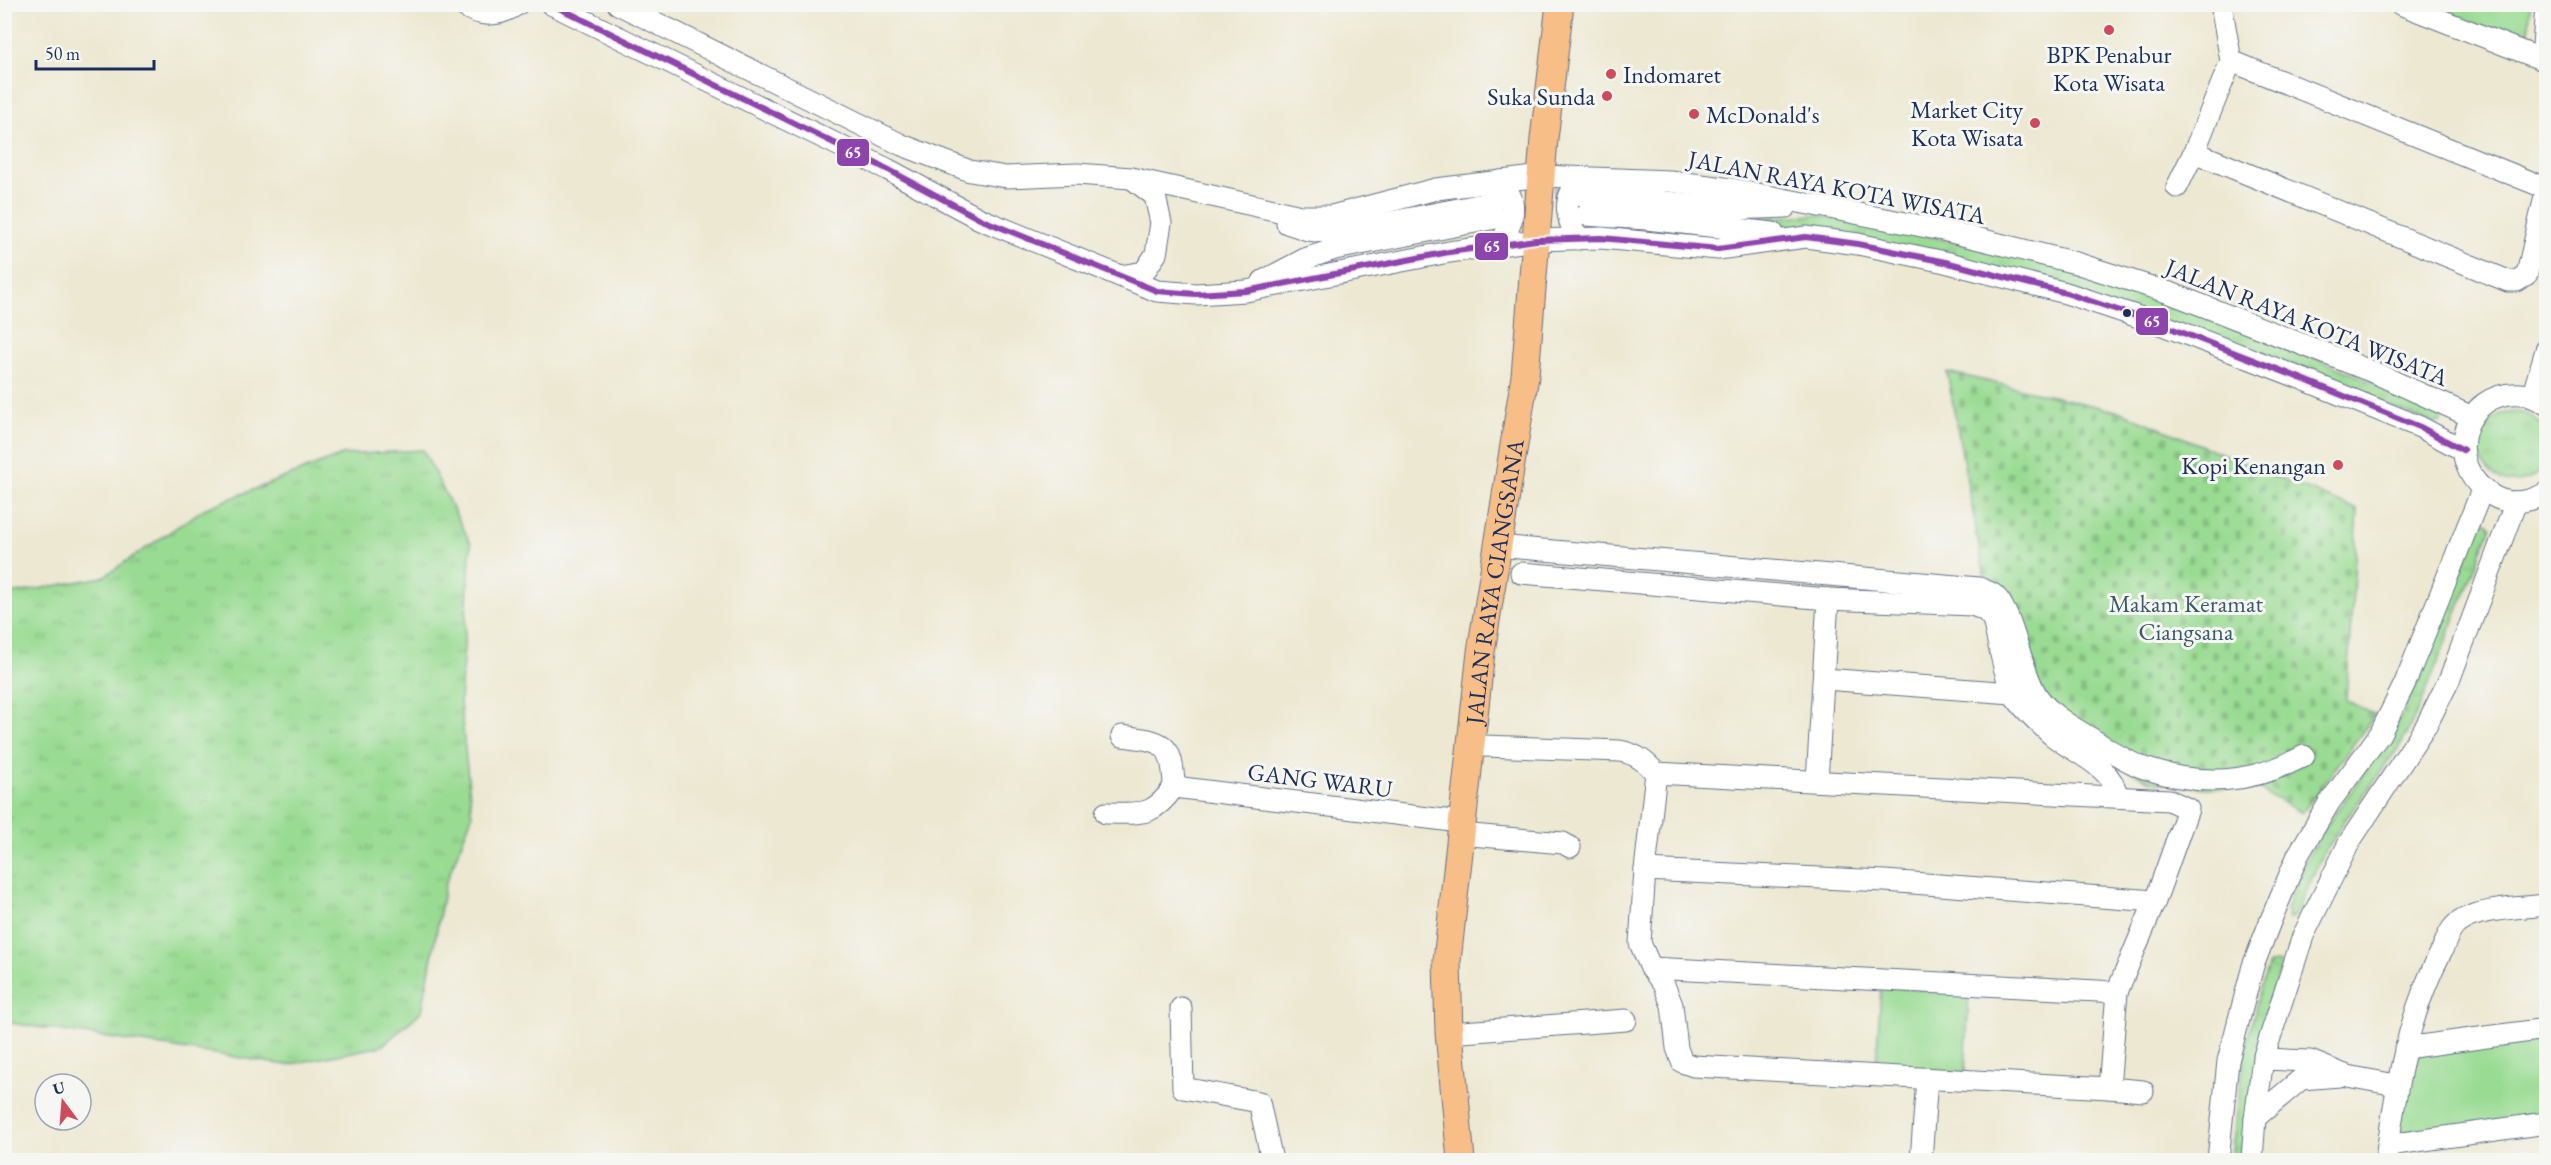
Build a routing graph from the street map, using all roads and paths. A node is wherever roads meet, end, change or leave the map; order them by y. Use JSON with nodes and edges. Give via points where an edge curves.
{"nodes":[{"id":1,"x":461,"y":4,"type":"edge"},
{"id":2,"x":518,"y":4,"type":"edge"},
{"id":3,"x":551,"y":4,"type":"edge"},
{"id":4,"x":618,"y":4,"type":"edge"},
{"id":5,"x":1560,"y":4,"type":"edge"},
{"id":6,"x":2221,"y":4,"type":"edge"},
{"id":7,"x":2400,"y":4,"type":"edge"},
{"id":8,"x":2547,"y":6,"type":"edge"},
{"id":9,"x":2544,"y":60,"type":"edge"},
{"id":10,"x":2231,"y":61,"type":"junction"},
{"id":11,"x":2194,"y":152,"type":"junction"},
{"id":12,"x":1541,"y":176,"type":"junction"},
{"id":13,"x":1500,"y":181,"type":"junction"},
{"id":14,"x":2177,"y":187,"type":"dead end"},
{"id":15,"x":2547,"y":190,"type":"edge"},
{"id":16,"x":1161,"y":191,"type":"junction"},
{"id":17,"x":1207,"y":195,"type":"junction"},
{"id":18,"x":1586,"y":197,"type":"junction"},
{"id":19,"x":1806,"y":237,"type":"junction"},
{"id":20,"x":1578,"y":238,"type":"junction"},
{"id":21,"x":1536,"y":240,"type":"junction"},
{"id":22,"x":1498,"y":245,"type":"junction"},
{"id":23,"x":1144,"y":272,"type":"junction"},
{"id":24,"x":1120,"y":276,"type":"junction"},
{"id":25,"x":1157,"y":291,"type":"junction"},
{"id":26,"x":1246,"y":291,"type":"junction"},
{"id":27,"x":2547,"y":350,"type":"edge"},
{"id":28,"x":2539,"y":400,"type":"edge"},
{"id":29,"x":2472,"y":417,"type":"junction"},
{"id":30,"x":2463,"y":450,"type":"junction"},
{"id":31,"x":2482,"y":490,"type":"junction"},
{"id":32,"x":2547,"y":493,"type":"edge"},
{"id":33,"x":2516,"y":502,"type":"junction"},
{"id":34,"x":1497,"y":546,"type":"junction"},
{"id":35,"x":1521,"y":573,"type":"dead end"},
{"id":36,"x":1828,"y":599,"type":"junction"},
{"id":37,"x":1824,"y":679,"type":"junction"},
{"id":38,"x":2012,"y":693,"type":"junction"},
{"id":39,"x":1122,"y":736,"type":"dead end"},
{"id":40,"x":1484,"y":746,"type":"dead end"},
{"id":41,"x":2304,"y":756,"type":"dead end"},
{"id":42,"x":1656,"y":773,"type":"junction"},
{"id":43,"x":1817,"y":781,"type":"junction"},
{"id":44,"x":1174,"y":788,"type":"junction"},
{"id":45,"x":2117,"y":796,"type":"junction"},
{"id":46,"x":1106,"y":813,"type":"dead end"},
{"id":47,"x":1461,"y":828,"type":"junction"},
{"id":48,"x":1570,"y":847,"type":"dead end"},
{"id":49,"x":1645,"y":870,"type":"junction"},
{"id":50,"x":2156,"y":901,"type":"junction"},
{"id":51,"x":2547,"y":905,"type":"edge"},
{"id":52,"x":2270,"y":922,"type":"junction"},
{"id":53,"x":2303,"y":936,"type":"junction"},
{"id":54,"x":1651,"y":968,"type":"junction"},
{"id":55,"x":2117,"y":992,"type":"junction"},
{"id":56,"x":1181,"y":1008,"type":"dead end"},
{"id":57,"x":1626,"y":1020,"type":"dead end"},
{"id":58,"x":2547,"y":1029,"type":"edge"},
{"id":59,"x":1449,"y":1032,"type":"junction"},
{"id":60,"x":2405,"y":1048,"type":"junction"},
{"id":61,"x":2263,"y":1059,"type":"junction"},
{"id":62,"x":2347,"y":1076,"type":"junction"},
{"id":63,"x":1927,"y":1078,"type":"junction"},
{"id":64,"x":2396,"y":1084,"type":"junction"},
{"id":65,"x":2109,"y":1088,"type":"junction"},
{"id":66,"x":2143,"y":1091,"type":"dead end"},
{"id":67,"x":2255,"y":1118,"type":"junction"},
{"id":68,"x":2547,"y":1123,"type":"edge"},
{"id":69,"x":2387,"y":1153,"type":"edge"},
{"id":70,"x":1272,"y":1161,"type":"edge"},
{"id":71,"x":1461,"y":1161,"type":"edge"},
{"id":72,"x":1921,"y":1161,"type":"edge"},
{"id":73,"x":2218,"y":1161,"type":"edge"},
{"id":74,"x":2252,"y":1161,"type":"edge"}],
"edges":[{"from":1,"to":2,"type":"street","via":[[485,15],[502,14]]},
{"from":3,"to":24,"type":"street","via":[[887,169],[980,219]]},
{"from":4,"to":16,"type":"street","name":"JALAN RAYA KOTA WISATA","via":[[902,145],[970,171],[1006,177],[1077,174],[1131,178]]},
{"from":5,"to":12,"type":"main road","name":"JALAN RAYA CIANGSANA"},
{"from":6,"to":10,"type":"street"},
{"from":7,"to":9,"type":"street"},
{"from":8,"to":9,"type":"street"},
{"from":10,"to":11,"type":"street"},
{"from":10,"to":15,"type":"street"},
{"from":11,"to":14,"type":"street"},
{"from":11,"to":15,"type":"street","via":[[2508,281],[2517,281],[2527,274]]},
{"from":12,"to":13,"type":"street","name":"JALAN RAYA KOTA WISATA"},
{"from":12,"to":18,"type":"street","name":"JALAN RAYA KOTA WISATA"},
{"from":12,"to":21,"type":"main road","name":"JALAN RAYA CIANGSANA"},
{"from":13,"to":17,"type":"street","name":"JALAN RAYA KOTA WISATA","via":[[1436,189],[1332,216],[1301,216]]},
{"from":13,"to":22,"type":"street","via":[[1512,196],[1512,222]]},
{"from":16,"to":17,"type":"street","name":"JALAN RAYA KOTA WISATA"},
{"from":16,"to":23,"type":"street","via":[[1156,254]]},
{"from":17,"to":26,"type":"street","via":[[1308,230],[1335,233],[1495,210],[1335,249],[1305,259]]},
{"from":18,"to":19,"type":"street","via":[[1646,219]]},
{"from":18,"to":20,"type":"street","via":[[1576,184],[1569,192],[1570,226]]},
{"from":18,"to":29,"type":"street","name":"JALAN RAYA KOTA WISATA","via":[[1677,182],[1958,233],[2076,263],[2162,291],[2373,372]]},
{"from":19,"to":20,"type":"street","via":[[1718,249]]},
{"from":19,"to":30,"type":"street","via":[[1945,262],[2066,292],[2300,378],[2420,427]]},
{"from":20,"to":21,"type":"street"},
{"from":21,"to":22,"type":"street"},
{"from":21,"to":34,"type":"main road","name":"JALAN RAYA CIANGSANA","via":[[1525,376]]},
{"from":22,"to":26,"type":"street"},
{"from":23,"to":24,"type":"street"},
{"from":23,"to":25,"type":"street"},
{"from":24,"to":25,"type":"street"},
{"from":25,"to":26,"type":"street"},
{"from":27,"to":28,"type":"street"},
{"from":28,"to":29,"type":"street","via":[[2521,394],[2502,396],[2485,404]]},
{"from":29,"to":30,"type":"street"},
{"from":30,"to":31,"type":"street","via":[[2465,465]]},
{"from":31,"to":33,"type":"street","via":[[2498,499]]},
{"from":31,"to":52,"type":"street","via":[[2405,683],[2380,734],[2298,855]]},
{"from":32,"to":33,"type":"street"},
{"from":33,"to":53,"type":"street","via":[[2450,678],[2426,726],[2350,841]]},
{"from":34,"to":41,"type":"street","via":[[1979,588],[1995,596],[2005,611],[2029,681],[2047,708],[2143,768],[2205,780],[2240,780]]},
{"from":34,"to":47,"type":"main road","name":"JALAN RAYA CIANGSANA"},
{"from":35,"to":36,"type":"street"},
{"from":36,"to":37,"type":"street"},
{"from":36,"to":38,"type":"street","via":[[1972,605],[1985,610],[1993,619]]},
{"from":37,"to":38,"type":"street"},
{"from":37,"to":43,"type":"street"},
{"from":38,"to":45,"type":"street","via":[[2054,736],[2104,772],[2113,781]]},
{"from":39,"to":44,"type":"street","via":[[1155,740],[1167,750]]},
{"from":40,"to":42,"type":"street","via":[[1610,750],[1632,754]]},
{"from":42,"to":43,"type":"street"},
{"from":42,"to":49,"type":"street"},
{"from":43,"to":45,"type":"street"},
{"from":44,"to":46,"type":"street","via":[[1161,806],[1150,811]]},
{"from":44,"to":47,"type":"street","name":"GANG WARU"},
{"from":45,"to":50,"type":"street","via":[[2169,800],[2188,809]]},
{"from":47,"to":48,"type":"street","name":"GANG WARU"},
{"from":47,"to":59,"type":"main road","name":"JALAN RAYA CIANGSANA","via":[[1447,961]]},
{"from":49,"to":50,"type":"street","via":[[1885,881]]},
{"from":49,"to":54,"type":"street","via":[[1640,943]]},
{"from":50,"to":55,"type":"street"},
{"from":51,"to":60,"type":"street","via":[[2472,915],[2455,924],[2425,981]]},
{"from":52,"to":53,"type":"street"},
{"from":52,"to":73,"type":"street","via":[[2253,966],[2228,1061]]},
{"from":53,"to":61,"type":"street"},
{"from":54,"to":55,"type":"street"},
{"from":54,"to":63,"type":"street","via":[[1672,1005],[1682,1062],[1694,1066]]},
{"from":55,"to":65,"type":"street"},
{"from":56,"to":70,"type":"street","via":[[1183,1088],[1259,1102]]},
{"from":57,"to":59,"type":"street"},
{"from":58,"to":60,"type":"street"},
{"from":59,"to":71,"type":"main road","name":"JALAN RAYA CIANGSANA"},
{"from":60,"to":64,"type":"street"},
{"from":61,"to":62,"type":"street","via":[[2310,1061]]},
{"from":61,"to":67,"type":"street"},
{"from":62,"to":64,"type":"street"},
{"from":62,"to":67,"type":"street","via":[[2301,1079]]},
{"from":63,"to":65,"type":"street"},
{"from":63,"to":72,"type":"street"},
{"from":64,"to":69,"type":"street"},
{"from":65,"to":66,"type":"street"},
{"from":67,"to":74,"type":"street"},
{"from":68,"to":69,"type":"street"}]}
